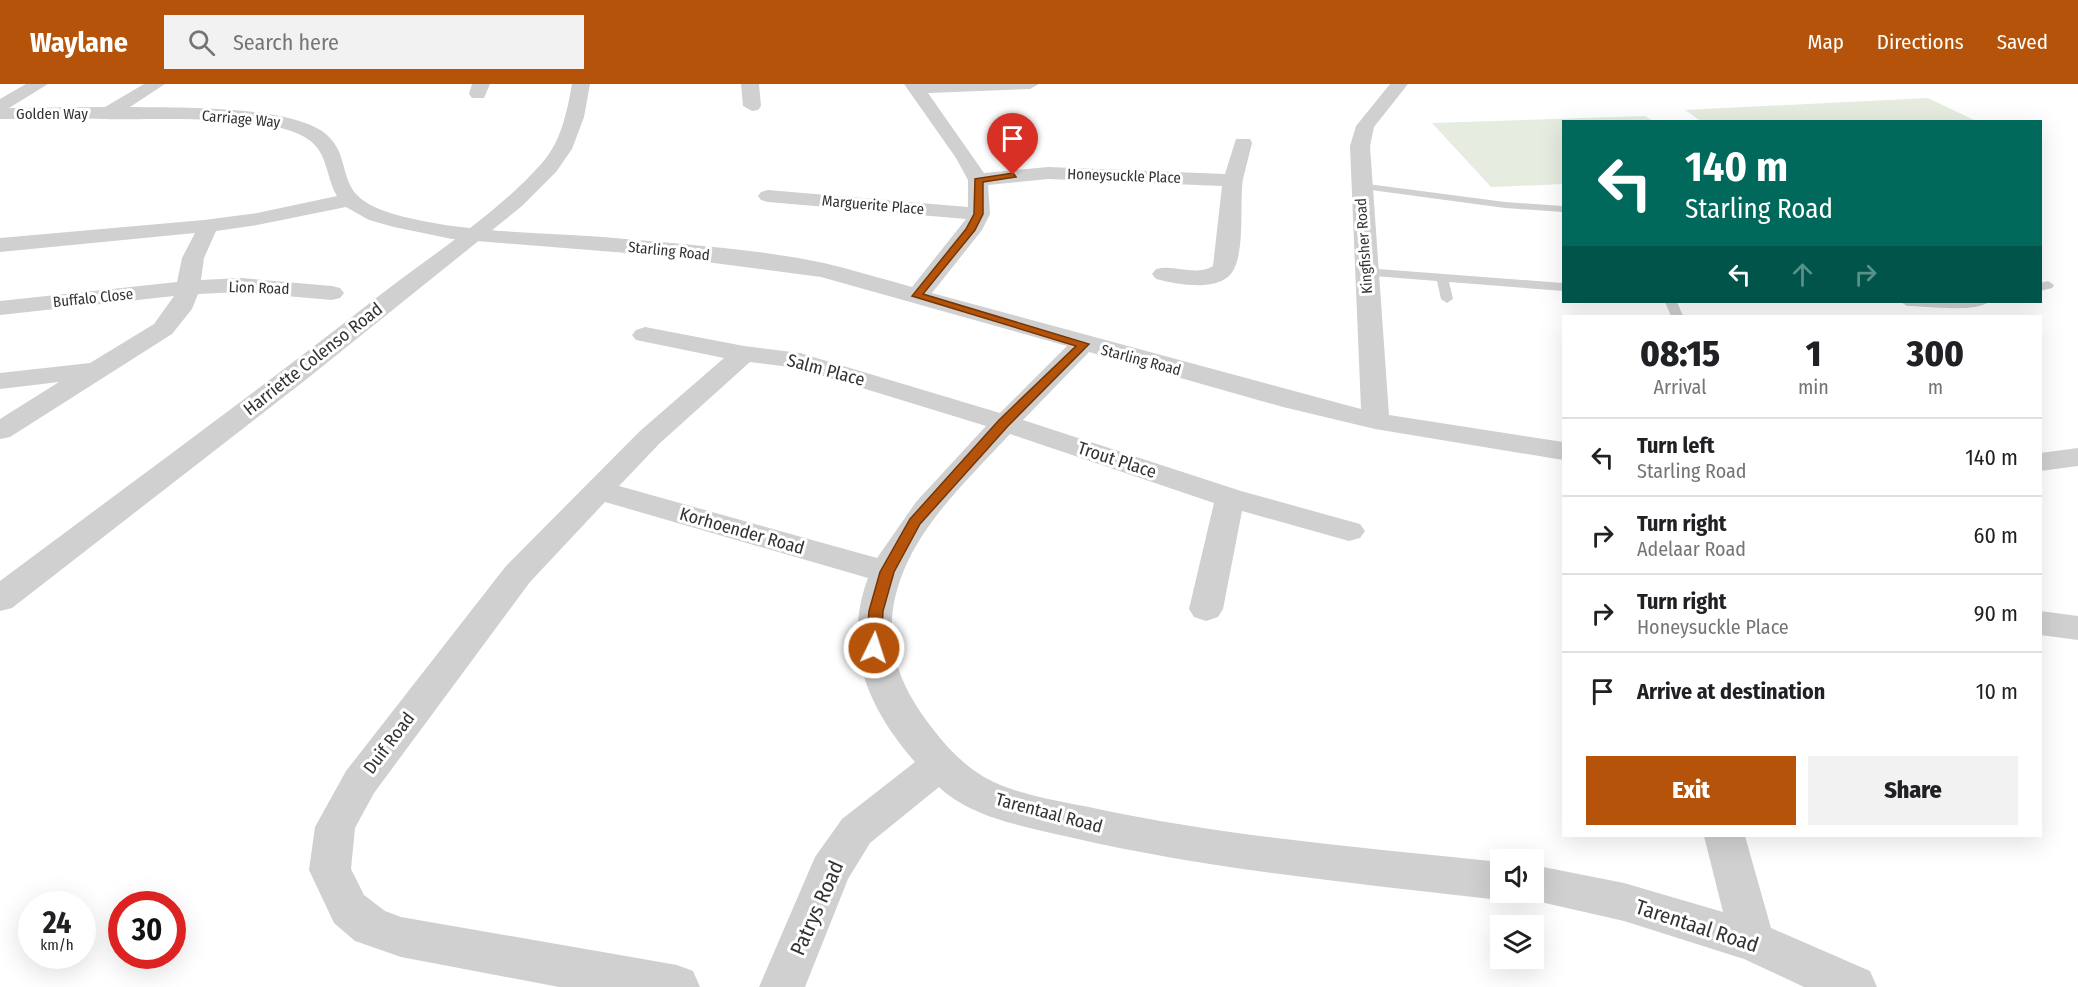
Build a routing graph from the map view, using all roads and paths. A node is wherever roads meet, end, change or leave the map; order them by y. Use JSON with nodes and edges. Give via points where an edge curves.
{"nodes":[{"id":1,"x":39,"y":84,"type":"edge"},
{"id":2,"x":156,"y":84,"type":"edge"},
{"id":3,"x":581,"y":84,"type":"edge"},
{"id":4,"x":750,"y":84,"type":"edge"},
{"id":5,"x":1030,"y":84,"type":"edge"},
{"id":6,"x":1399,"y":84,"type":"edge"},
{"id":7,"x":913,"y":86,"type":"edge"},
{"id":8,"x":0,"y":106,"type":"edge"},
{"id":9,"x":752,"y":106,"type":"dead end"},
{"id":10,"x":0,"y":114,"type":"edge"},
{"id":11,"x":105,"y":114,"type":"junction"},
{"id":12,"x":1243,"y":143,"type":"dead end"},
{"id":13,"x":978,"y":180,"type":"junction"},
{"id":14,"x":1233,"y":180,"type":"junction"},
{"id":15,"x":1360,"y":186,"type":"junction"},
{"id":16,"x":768,"y":196,"type":"dead end"},
{"id":17,"x":348,"y":200,"type":"junction"},
{"id":18,"x":1562,"y":209,"type":"edge"},
{"id":19,"x":979,"y":214,"type":"junction"},
{"id":20,"x":204,"y":226,"type":"junction"},
{"id":21,"x":471,"y":234,"type":"junction"},
{"id":22,"x":0,"y":245,"type":"edge"},
{"id":23,"x":1365,"y":272,"type":"junction"},
{"id":24,"x":1164,"y":274,"type":"dead end"},
{"id":25,"x":1562,"y":276,"type":"edge"},
{"id":26,"x":1442,"y":278,"type":"junction"},
{"id":27,"x":1521,"y":284,"type":"junction"},
{"id":28,"x":1562,"y":287,"type":"edge"},
{"id":29,"x":186,"y":288,"type":"junction"},
{"id":30,"x":332,"y":293,"type":"dead end"},
{"id":31,"x":917,"y":296,"type":"junction"},
{"id":32,"x":1447,"y":299,"type":"dead end"},
{"id":33,"x":1934,"y":303,"type":"edge"},
{"id":34,"x":1972,"y":303,"type":"edge"},
{"id":35,"x":0,"y":308,"type":"edge"},
{"id":36,"x":645,"y":335,"type":"dead end"},
{"id":37,"x":1083,"y":344,"type":"junction"},
{"id":38,"x":744,"y":354,"type":"junction"},
{"id":39,"x":100,"y":370,"type":"junction"},
{"id":40,"x":0,"y":381,"type":"edge"},
{"id":41,"x":1375,"y":421,"type":"junction"},
{"id":42,"x":1004,"y":423,"type":"junction"},
{"id":43,"x":0,"y":431,"type":"edge"},
{"id":44,"x":1562,"y":451,"type":"edge"},
{"id":45,"x":2078,"y":457,"type":"edge"},
{"id":46,"x":2042,"y":462,"type":"edge"},
{"id":47,"x":598,"y":490,"type":"junction"},
{"id":48,"x":1230,"y":498,"type":"junction"},
{"id":49,"x":1348,"y":531,"type":"dead end"},
{"id":50,"x":887,"y":572,"type":"junction"},
{"id":51,"x":0,"y":599,"type":"edge"},
{"id":52,"x":1206,"y":609,"type":"dead end"},
{"id":53,"x":2042,"y":623,"type":"edge"},
{"id":54,"x":2078,"y":628,"type":"edge"},
{"id":55,"x":940,"y":764,"type":"junction"},
{"id":56,"x":1725,"y":837,"type":"edge"},
{"id":57,"x":1490,"y":880,"type":"edge"},
{"id":58,"x":1544,"y":887,"type":"edge"},
{"id":59,"x":1752,"y":941,"type":"junction"},
{"id":60,"x":677,"y":987,"type":"edge"},
{"id":61,"x":782,"y":987,"type":"edge"},
{"id":62,"x":1854,"y":987,"type":"edge"}],
"edges":[{"from":1,"to":8,"type":"street"},
{"from":2,"to":11,"type":"street"},
{"from":3,"to":21,"type":"street","name":"Harriette Colenso Road","via":[[571,128],[550,167]]},
{"from":4,"to":9,"type":"street"},
{"from":5,"to":7,"type":"street"},
{"from":6,"to":15,"type":"street","name":"Kingfisher Road","via":[[1365,126],[1360,146]]},
{"from":7,"to":13,"type":"street"},
{"from":10,"to":11,"type":"street","name":"Golden Way"},
{"from":11,"to":17,"type":"street","name":"Carriage Way","via":[[210,115],[286,123],[314,134],[335,156],[339,186]]},
{"from":12,"to":14,"type":"street"},
{"from":13,"to":14,"type":"street","name":"Honeysuckle Place","via":[[1048,173]]},
{"from":13,"to":19,"type":"street"},
{"from":14,"to":24,"type":"street","via":[[1223,271],[1209,277]]},
{"from":15,"to":18,"type":"lane"},
{"from":15,"to":23,"type":"street","name":"Kingfisher Road"},
{"from":16,"to":19,"type":"street","name":"Marguerite Place"},
{"from":17,"to":20,"type":"street","via":[[266,218]]},
{"from":17,"to":21,"type":"street","via":[[376,215]]},
{"from":19,"to":31,"type":"street"},
{"from":20,"to":22,"type":"street"},
{"from":20,"to":29,"type":"street","via":[[206,233],[193,258]]},
{"from":21,"to":31,"type":"street","name":"Starling Road","via":[[773,262],[823,270]]},
{"from":21,"to":51,"type":"street","name":"Harriette Colenso Road"},
{"from":23,"to":26,"type":"lane"},
{"from":23,"to":41,"type":"street","name":"Kingfisher Road","via":[[1373,346]]},
{"from":25,"to":27,"type":"lane","via":[[1540,276]]},
{"from":26,"to":27,"type":"lane"},
{"from":26,"to":32,"type":"lane"},
{"from":27,"to":28,"type":"lane"},
{"from":29,"to":30,"type":"street","name":"Lion Road","via":[[257,286]]},
{"from":29,"to":35,"type":"street","name":"Buffalo Close"},
{"from":29,"to":39,"type":"street","via":[[180,309],[163,328]]},
{"from":31,"to":37,"type":"street","name":"Starling Road"},
{"from":33,"to":34,"type":"lane"},
{"from":36,"to":38,"type":"street","name":"Salm Place"},
{"from":37,"to":41,"type":"street","name":"Starling Road"},
{"from":37,"to":42,"type":"street","name":"Tarentaal Road"},
{"from":38,"to":42,"type":"street","name":"Salm Place","via":[[800,361]]},
{"from":38,"to":47,"type":"street","name":"Duif Road","via":[[650,437]]},
{"from":39,"to":40,"type":"street"},
{"from":39,"to":43,"type":"street"},
{"from":41,"to":44,"type":"street","name":"Starling Road"},
{"from":42,"to":48,"type":"street","name":"Trout Place"},
{"from":42,"to":50,"type":"street","name":"Tarentaal Road","via":[[915,522]]},
{"from":45,"to":46,"type":"street"},
{"from":47,"to":50,"type":"street","name":"Korhoender Road"},
{"from":47,"to":60,"type":"street","name":"Duif Road","via":[[518,574],[360,782],[335,827],[330,870],[349,909],[370,927],[401,937]]},
{"from":48,"to":49,"type":"street","name":"Trout Place"},
{"from":48,"to":52,"type":"street"},
{"from":50,"to":55,"type":"street","name":"Tarentaal Road","via":[[876,611],[874,648],[884,683],[905,721]]},
{"from":53,"to":54,"type":"street"},
{"from":55,"to":57,"type":"street","name":"Tarentaal Road","via":[[968,788],[1006,804],[1155,840]]},
{"from":55,"to":61,"type":"street","name":"Patrys Road","via":[[856,831],[830,870]]},
{"from":56,"to":59,"type":"street"},
{"from":58,"to":59,"type":"street","name":"Tarentaal Road","via":[[1624,903]]},
{"from":59,"to":62,"type":"street","name":"Tarentaal Road"}]}
